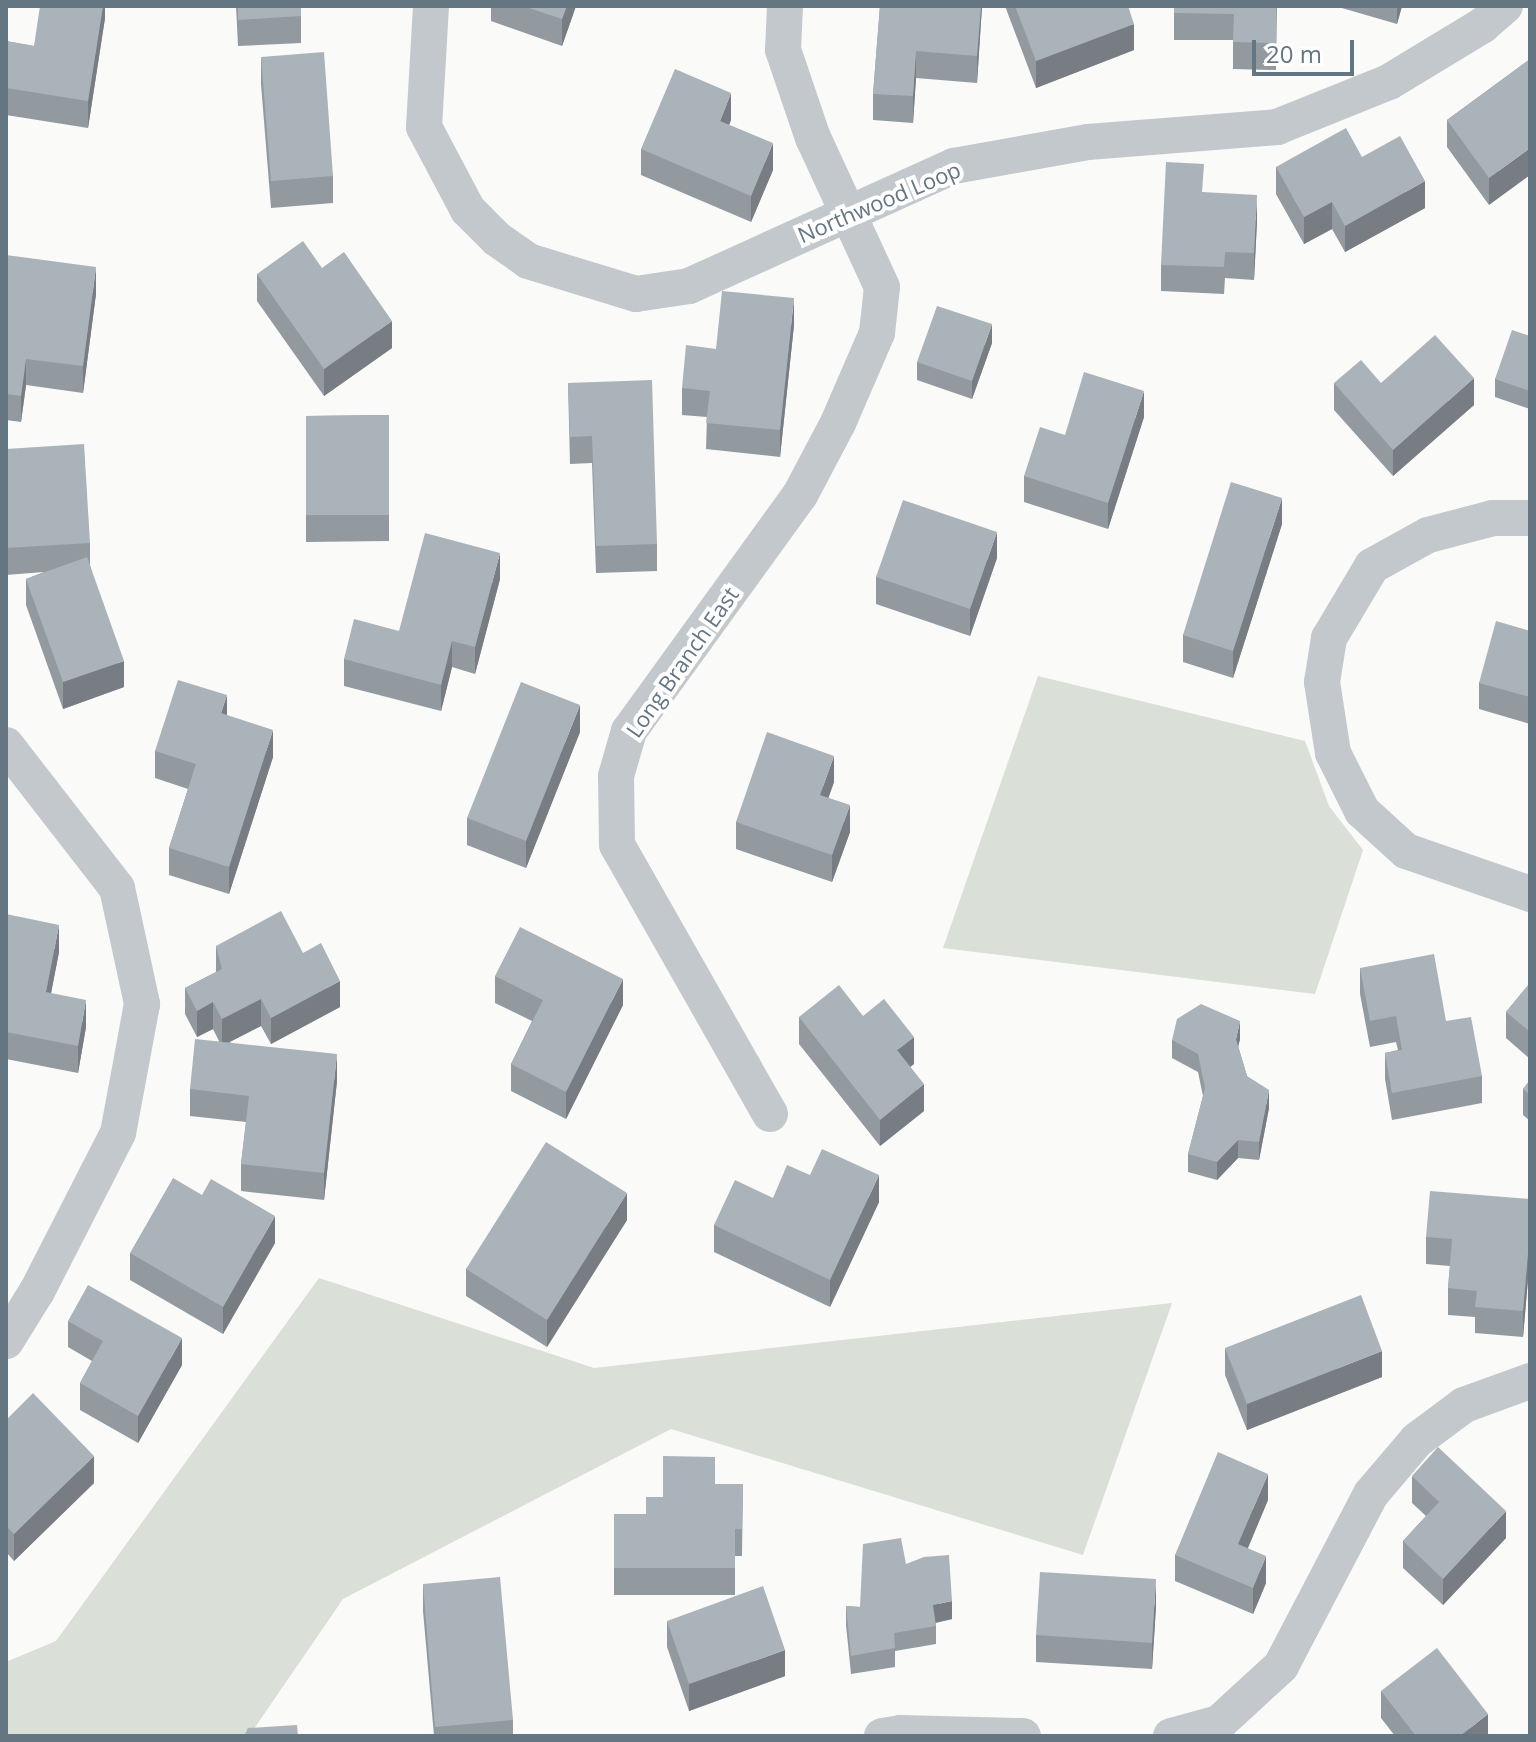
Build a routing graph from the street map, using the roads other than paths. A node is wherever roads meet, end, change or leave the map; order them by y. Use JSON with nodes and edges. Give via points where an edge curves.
{"nodes":[{"id":1,"x":431,"y":6,"type":"edge"},
{"id":2,"x":785,"y":6,"type":"edge"},
{"id":3,"x":1505,"y":6,"type":"edge"},
{"id":4,"x":848,"y":214,"type":"junction"},
{"id":5,"x":1530,"y":518,"type":"edge"},
{"id":6,"x":6,"y":745,"type":"edge"},
{"id":7,"x":1530,"y":894,"type":"edge"},
{"id":8,"x":770,"y":1114,"type":"dead end"},
{"id":9,"x":6,"y":1341,"type":"edge"},
{"id":10,"x":1530,"y":1381,"type":"edge"},
{"id":11,"x":882,"y":1736,"type":"edge"},
{"id":12,"x":1023,"y":1736,"type":"edge"},
{"id":13,"x":1171,"y":1736,"type":"edge"}],
"edges":[{"from":1,"to":4,"type":"street","name":"Northwood Loop","via":[[424,127],[468,210],[528,261],[636,294],[689,286]]},
{"from":2,"to":4,"type":"street","name":"Long Branch East","via":[[783,50],[813,138]]},
{"from":3,"to":4,"type":"street","name":"Northwood Loop","via":[[1389,82],[1277,127],[1088,142],[954,166]]},
{"from":4,"to":8,"type":"street","name":"Long Branch East","via":[[882,287],[877,333],[800,495],[629,731],[616,776],[617,845]]},
{"from":5,"to":7,"type":"street","via":[[1493,518],[1428,535],[1372,566],[1329,638],[1322,682],[1333,753],[1362,811],[1406,851]]},
{"from":6,"to":9,"type":"street","via":[[117,888],[142,1004],[118,1133]]},
{"from":10,"to":13,"type":"street","via":[[1464,1405],[1417,1440],[1371,1494],[1281,1666],[1219,1723]]},
{"from":11,"to":12,"type":"street"}]}
